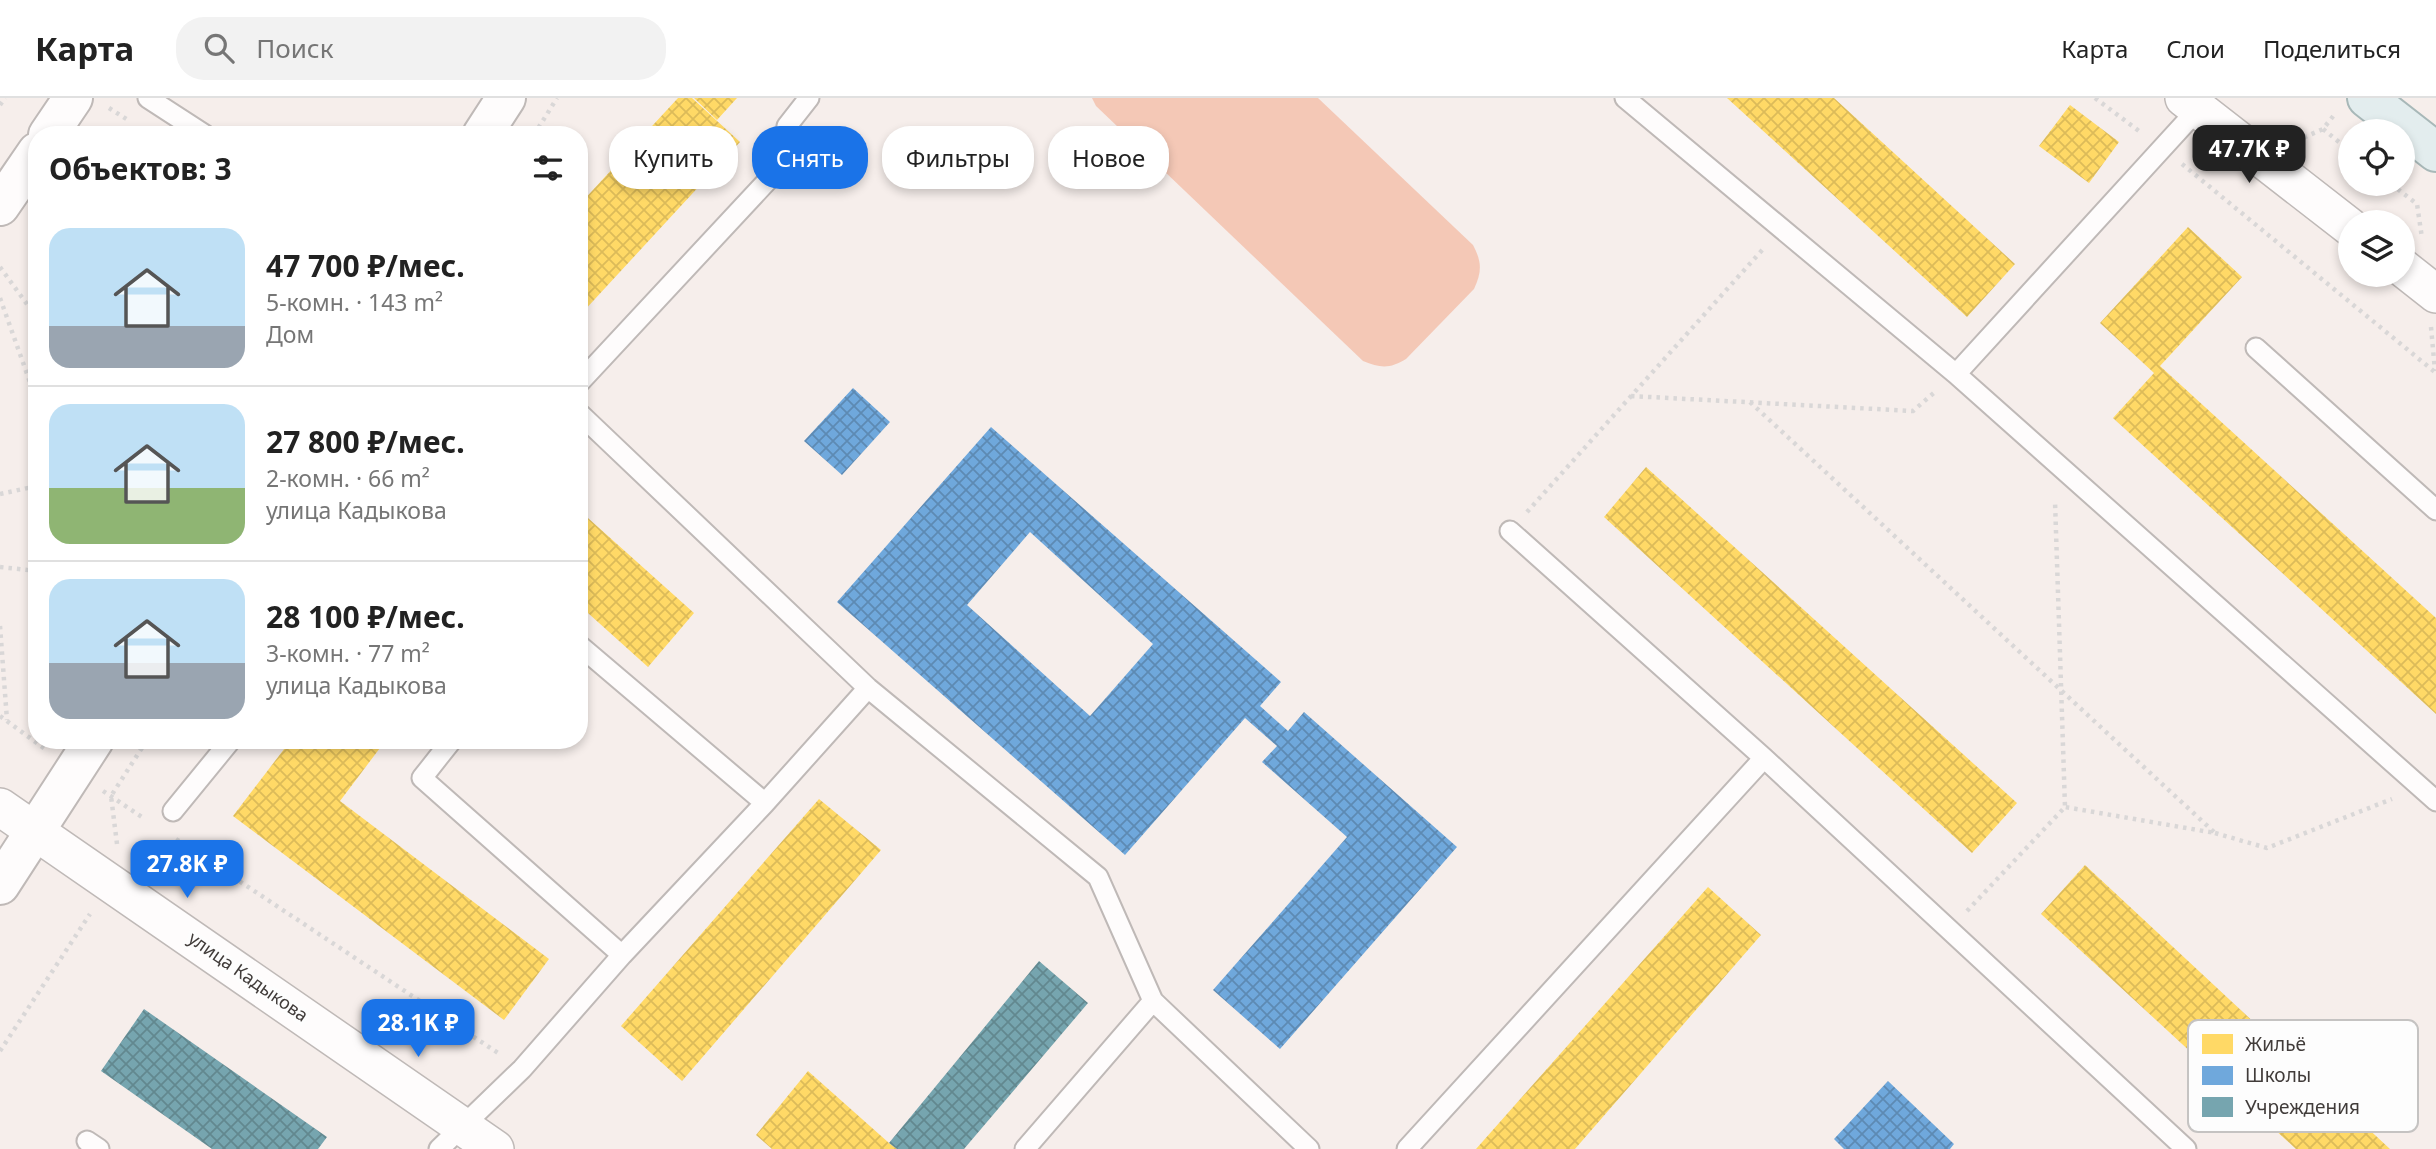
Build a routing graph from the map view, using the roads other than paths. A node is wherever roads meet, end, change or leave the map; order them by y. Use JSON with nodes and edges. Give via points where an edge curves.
{"nodes":[{"id":1,"x":148,"y":98,"type":"edge"},
{"id":2,"x":506,"y":98,"type":"edge"},
{"id":3,"x":809,"y":98,"type":"edge"},
{"id":4,"x":1625,"y":98,"type":"edge"},
{"id":5,"x":89,"y":102,"type":"edge"},
{"id":6,"x":2191,"y":104,"type":"edge"},
{"id":7,"x":2351,"y":106,"type":"edge"},
{"id":8,"x":59,"y":126,"type":"edge"},
{"id":9,"x":191,"y":126,"type":"edge"},
{"id":10,"x":488,"y":126,"type":"edge"},
{"id":11,"x":2436,"y":152,"type":"edge"},
{"id":12,"x":28,"y":165,"type":"edge"},
{"id":13,"x":0,"y":206,"type":"edge"},
{"id":14,"x":2338,"y":218,"type":"edge"},
{"id":15,"x":2415,"y":277,"type":"edge"},
{"id":16,"x":2436,"y":294,"type":"edge"},
{"id":17,"x":2256,"y":348,"type":"dead end"},
{"id":18,"x":588,"y":373,"type":"edge"},
{"id":19,"x":1956,"y":374,"type":"junction"},
{"id":20,"x":588,"y":422,"type":"edge"},
{"id":21,"x":2436,"y":510,"type":"edge"},
{"id":22,"x":1510,"y":531,"type":"road end"},
{"id":23,"x":588,"y":653,"type":"edge"},
{"id":24,"x":868,"y":688,"type":"junction"},
{"id":25,"x":224,"y":749,"type":"edge"},
{"id":26,"x":445,"y":749,"type":"edge"},
{"id":27,"x":84,"y":755,"type":"edge"},
{"id":28,"x":1764,"y":758,"type":"junction"},
{"id":29,"x":2429,"y":794,"type":"edge"},
{"id":30,"x":765,"y":803,"type":"junction"},
{"id":31,"x":0,"y":807,"type":"edge"},
{"id":32,"x":173,"y":811,"type":"dead end"},
{"id":33,"x":35,"y":832,"type":"junction"},
{"id":34,"x":0,"y":885,"type":"edge"},
{"id":35,"x":622,"y":955,"type":"junction"},
{"id":36,"x":1153,"y":1001,"type":"junction"},
{"id":37,"x":451,"y":1137,"type":"edge"},
{"id":38,"x":495,"y":1149,"type":"edge"},
{"id":39,"x":1025,"y":1149,"type":"edge"},
{"id":40,"x":1309,"y":1149,"type":"edge"},
{"id":41,"x":1407,"y":1149,"type":"edge"},
{"id":42,"x":2186,"y":1149,"type":"edge"}],
"edges":[{"from":1,"to":9,"type":"lane"},
{"from":2,"to":10,"type":"street"},
{"from":3,"to":18,"type":"lane","via":[[787,126],[782,165]]},
{"from":4,"to":19,"type":"lane"},
{"from":5,"to":8,"type":"street"},
{"from":6,"to":14,"type":"street"},
{"from":6,"to":19,"type":"lane","via":[[2163,149]]},
{"from":7,"to":11,"type":"main road"},
{"from":12,"to":13,"type":"street"},
{"from":15,"to":16,"type":"street"},
{"from":17,"to":21,"type":"lane"},
{"from":19,"to":29,"type":"lane"},
{"from":20,"to":24,"type":"lane"},
{"from":22,"to":28,"type":"lane"},
{"from":23,"to":30,"type":"lane"},
{"from":24,"to":30,"type":"lane"},
{"from":24,"to":36,"type":"lane","via":[[1098,877]]},
{"from":25,"to":32,"type":"lane"},
{"from":26,"to":35,"type":"lane","via":[[422,778]]},
{"from":27,"to":33,"type":"street"},
{"from":28,"to":41,"type":"lane"},
{"from":28,"to":42,"type":"lane"},
{"from":30,"to":35,"type":"lane"},
{"from":31,"to":33,"type":"street","name":"улица Кадыкова"},
{"from":33,"to":34,"type":"street"},
{"from":33,"to":37,"type":"street","name":"улица Кадыкова"},
{"from":35,"to":37,"type":"lane","via":[[522,1069]]},
{"from":36,"to":39,"type":"lane"},
{"from":36,"to":40,"type":"lane"},
{"from":37,"to":38,"type":"street","name":"улица Кадыкова"}]}
